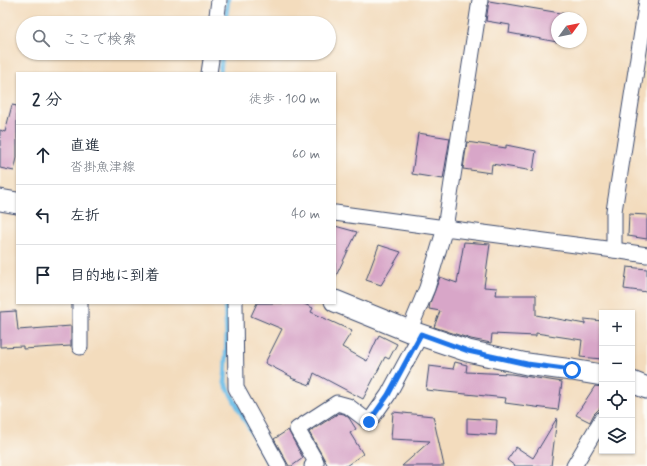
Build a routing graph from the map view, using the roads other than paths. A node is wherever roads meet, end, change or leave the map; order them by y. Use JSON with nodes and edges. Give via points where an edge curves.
{"nodes":[{"id":1,"x":219,"y":0,"type":"edge"},
{"id":2,"x":480,"y":0,"type":"edge"},
{"id":3,"x":647,"y":0,"type":"edge"},
{"id":4,"x":217,"y":16,"type":"edge"},
{"id":5,"x":211,"y":60,"type":"edge"},
{"id":6,"x":209,"y":72,"type":"edge"},
{"id":7,"x":0,"y":200,"type":"edge"},
{"id":8,"x":16,"y":203,"type":"edge"},
{"id":9,"x":336,"y":213,"type":"edge"},
{"id":10,"x":445,"y":228,"type":"junction"},
{"id":11,"x":614,"y":250,"type":"junction"},
{"id":12,"x":647,"y":255,"type":"edge"},
{"id":13,"x":336,"y":301,"type":"edge"},
{"id":14,"x":80,"y":304,"type":"edge"},
{"id":15,"x":235,"y":304,"type":"edge"},
{"id":16,"x":415,"y":332,"type":"junction"},
{"id":17,"x":80,"y":347,"type":"dead end"},
{"id":18,"x":599,"y":374,"type":"edge"},
{"id":19,"x":635,"y":383,"type":"edge"},
{"id":20,"x":647,"y":388,"type":"edge"},
{"id":21,"x":599,"y":425,"type":"edge"},
{"id":22,"x":279,"y":466,"type":"edge"},
{"id":23,"x":312,"y":466,"type":"edge"},
{"id":24,"x":574,"y":466,"type":"edge"}],
"edges":[{"from":1,"to":4,"type":"street"},
{"from":2,"to":10,"type":"street"},
{"from":3,"to":11,"type":"street","via":[[614,211]]},
{"from":5,"to":6,"type":"street"},
{"from":7,"to":8,"type":"main road"},
{"from":9,"to":10,"type":"street"},
{"from":10,"to":11,"type":"street"},
{"from":10,"to":16,"type":"street"},
{"from":11,"to":12,"type":"street"},
{"from":13,"to":16,"type":"main road"},
{"from":14,"to":17,"type":"street"},
{"from":15,"to":22,"type":"street","via":[[236,388]]},
{"from":16,"to":18,"type":"main road","via":[[468,351],[527,364]]},
{"from":16,"to":23,"type":"street","via":[[388,395],[369,422],[348,406],[337,403],[297,429],[316,462]]},
{"from":19,"to":20,"type":"main road"},
{"from":21,"to":24,"type":"street"}]}
